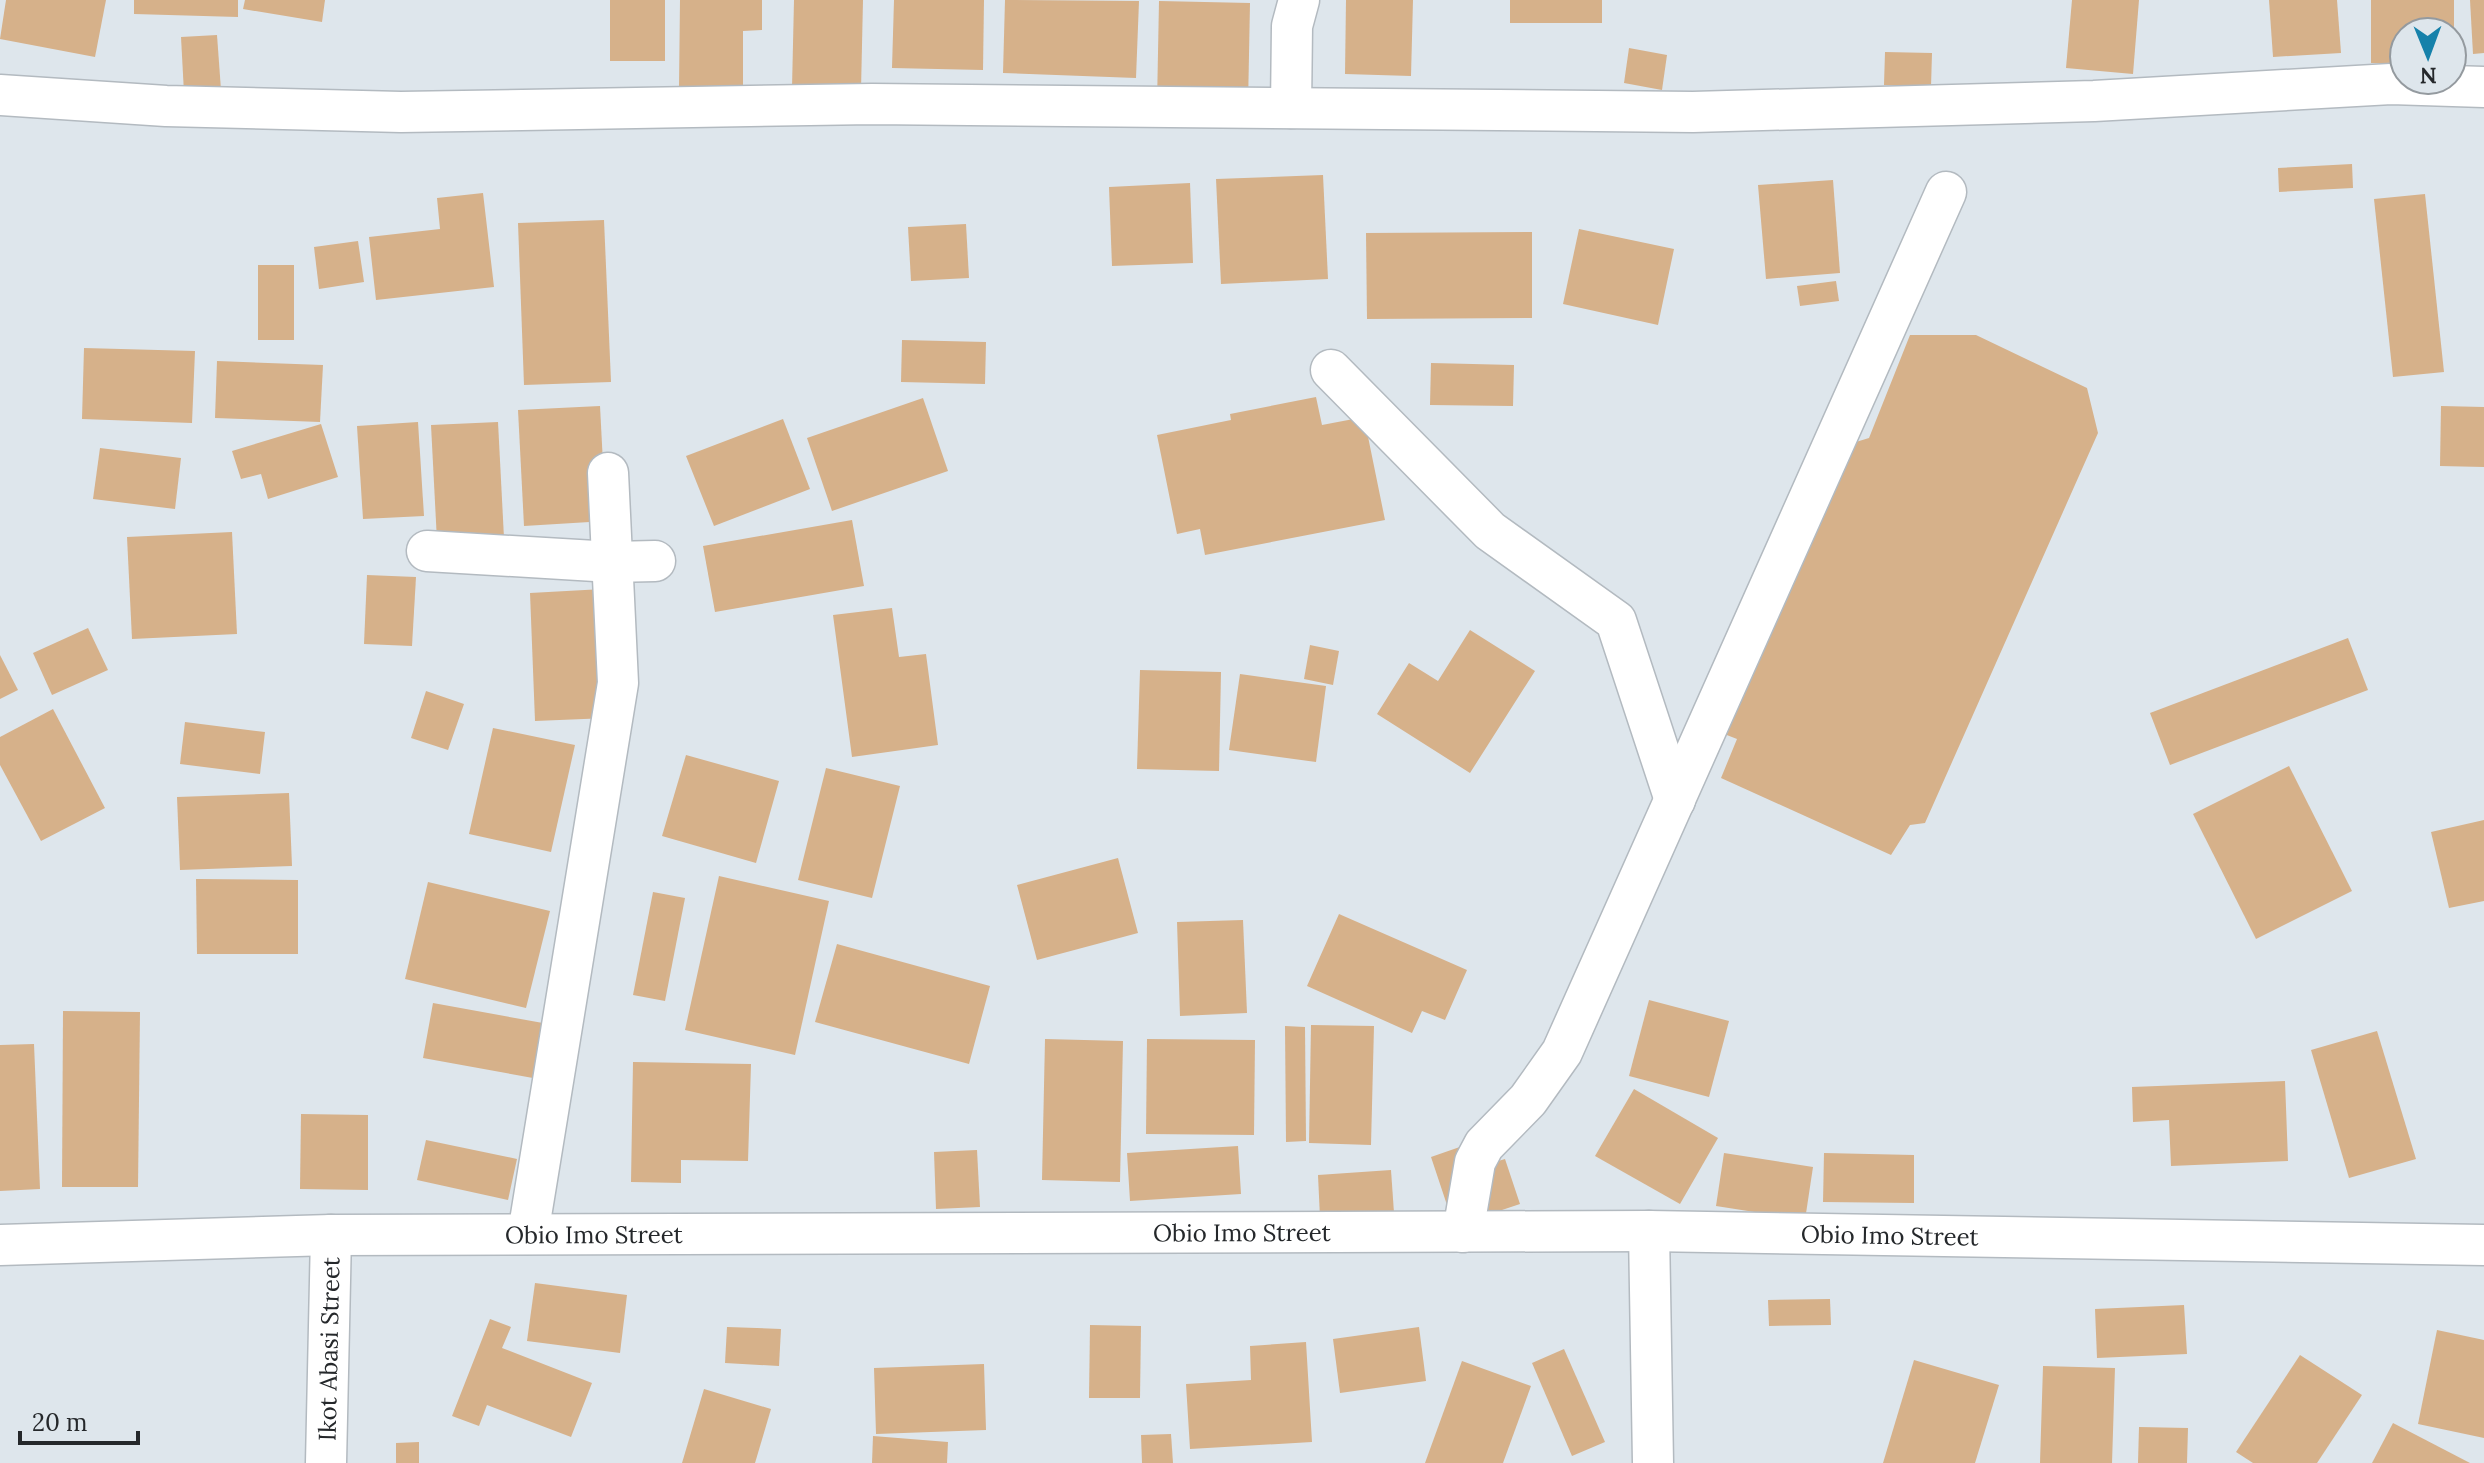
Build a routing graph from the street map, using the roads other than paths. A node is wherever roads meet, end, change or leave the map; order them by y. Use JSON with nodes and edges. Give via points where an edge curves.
{"nodes":[{"id":1,"x":1299,"y":0,"type":"edge"},
{"id":2,"x":2484,"y":87,"type":"edge"},
{"id":3,"x":0,"y":95,"type":"edge"},
{"id":4,"x":1291,"y":108,"type":"junction"},
{"id":5,"x":1946,"y":192,"type":"dead end"},
{"id":6,"x":1331,"y":370,"type":"dead end"},
{"id":7,"x":608,"y":473,"type":"dead end"},
{"id":8,"x":427,"y":551,"type":"dead end"},
{"id":9,"x":655,"y":561,"type":"dead end"},
{"id":10,"x":612,"y":562,"type":"junction"},
{"id":11,"x":1675,"y":800,"type":"junction"},
{"id":12,"x":1649,"y":1231,"type":"junction"},
{"id":13,"x":1463,"y":1232,"type":"junction"},
{"id":14,"x":528,"y":1234,"type":"junction"},
{"id":15,"x":331,"y":1235,"type":"junction"},
{"id":16,"x":0,"y":1245,"type":"edge"},
{"id":17,"x":2484,"y":1245,"type":"edge"},
{"id":18,"x":326,"y":1463,"type":"edge"},
{"id":19,"x":1653,"y":1463,"type":"edge"}],
"edges":[{"from":1,"to":4,"type":"street","via":[[1292,26]]},
{"from":2,"to":4,"type":"street","via":[[2391,84],[2094,101],[1693,112]]},
{"from":3,"to":4,"type":"street","via":[[401,112],[872,104]]},
{"from":5,"to":11,"type":"street"},
{"from":6,"to":11,"type":"street","via":[[1490,531],[1616,621]]},
{"from":7,"to":10,"type":"street"},
{"from":8,"to":10,"type":"street"},
{"from":9,"to":10,"type":"street"},
{"from":10,"to":14,"type":"street","via":[[618,683]]},
{"from":11,"to":13,"type":"street","via":[[1562,1052],[1475,1162]]},
{"from":12,"to":13,"type":"street","name":"Obio Imo Street"},
{"from":12,"to":17,"type":"street","name":"Obio Imo Street"},
{"from":12,"to":19,"type":"street"},
{"from":13,"to":14,"type":"street","name":"Obio Imo Street"},
{"from":14,"to":15,"type":"street","name":"Obio Imo Street"},
{"from":15,"to":16,"type":"street","name":"Obio Imo Street"},
{"from":15,"to":18,"type":"street","name":"Ikot Abasi Street"}]}
